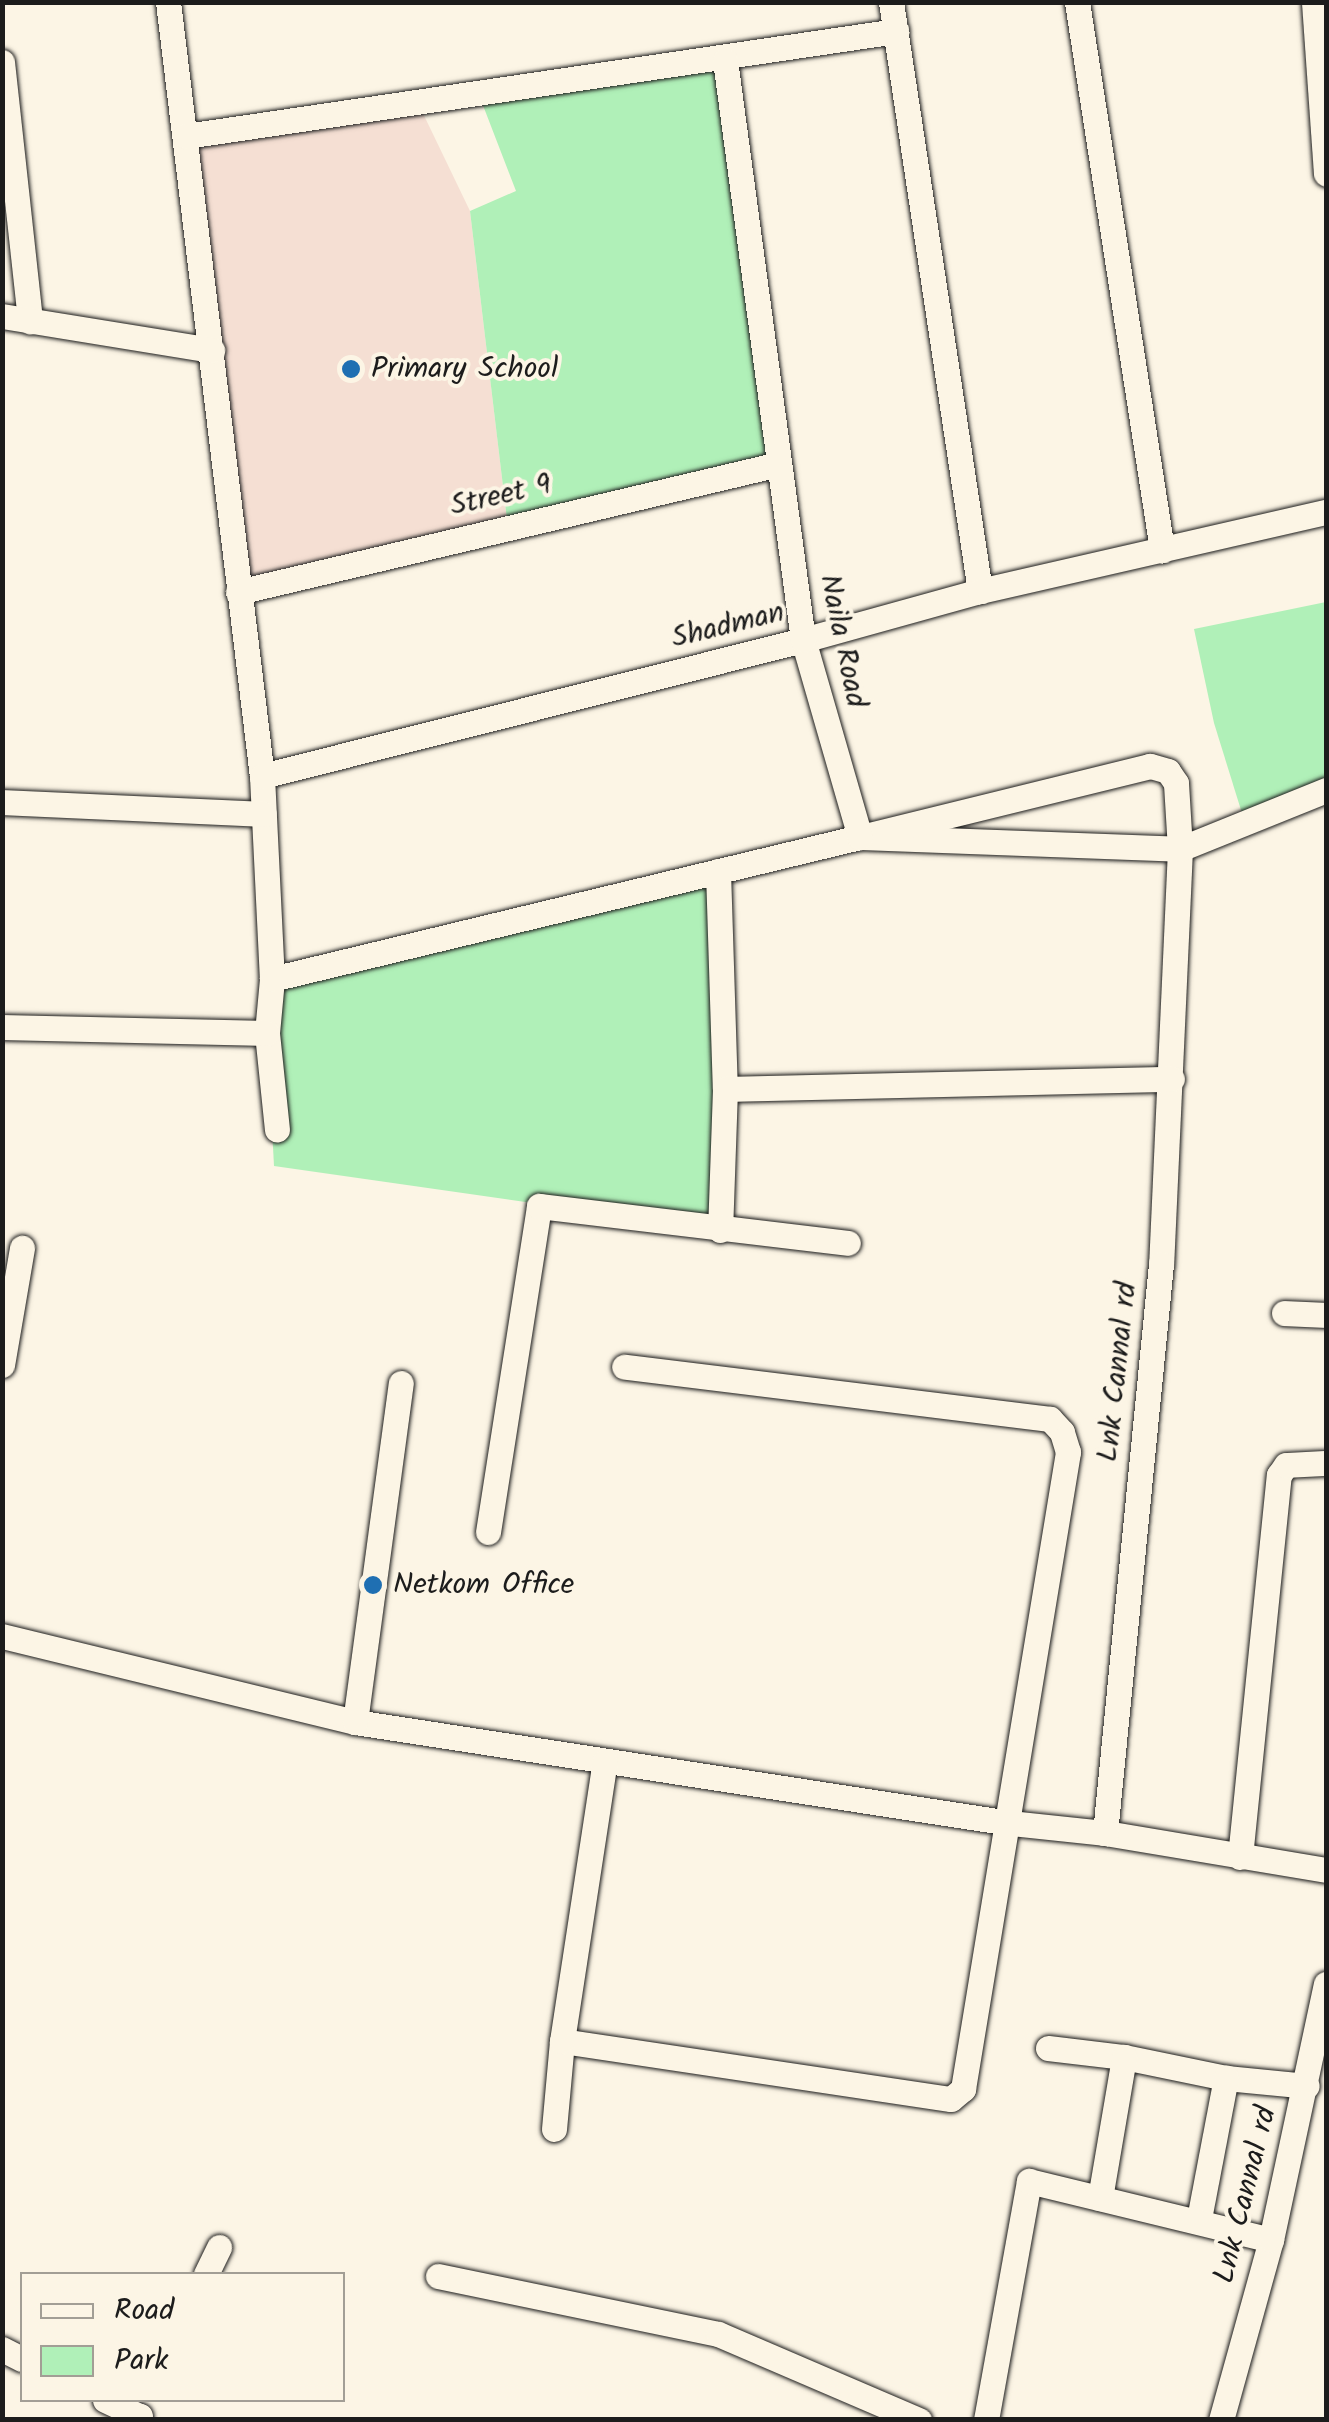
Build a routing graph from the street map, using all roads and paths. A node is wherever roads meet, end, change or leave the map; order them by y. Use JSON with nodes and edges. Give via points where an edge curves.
{"nodes":[{"id":1,"x":168,"y":2,"type":"edge"},
{"id":2,"x":891,"y":2,"type":"edge"},
{"id":3,"x":1077,"y":2,"type":"edge"},
{"id":4,"x":1314,"y":2,"type":"edge"},
{"id":5,"x":896,"y":31,"type":"junction"},
{"id":6,"x":724,"y":60,"type":"junction"},
{"id":7,"x":2,"y":62,"type":"edge"},
{"id":8,"x":186,"y":136,"type":"junction"},
{"id":9,"x":1326,"y":174,"type":"edge"},
{"id":10,"x":2,"y":316,"type":"edge"},
{"id":11,"x":30,"y":321,"type":"junction"},
{"id":12,"x":212,"y":350,"type":"junction"},
{"id":13,"x":779,"y":464,"type":"junction"},
{"id":14,"x":1326,"y":512,"type":"edge"},
{"id":15,"x":1162,"y":550,"type":"junction"},
{"id":16,"x":980,"y":591,"type":"junction"},
{"id":17,"x":238,"y":592,"type":"junction"},
{"id":18,"x":803,"y":640,"type":"junction"},
{"id":19,"x":262,"y":776,"type":"junction"},
{"id":20,"x":1326,"y":790,"type":"edge"},
{"id":21,"x":2,"y":802,"type":"edge"},
{"id":22,"x":264,"y":814,"type":"junction"},
{"id":23,"x":860,"y":837,"type":"junction"},
{"id":24,"x":1180,"y":849,"type":"junction"},
{"id":25,"x":718,"y":871,"type":"junction"},
{"id":26,"x":272,"y":979,"type":"junction"},
{"id":27,"x":2,"y":1027,"type":"edge"},
{"id":28,"x":267,"y":1033,"type":"junction"},
{"id":29,"x":1172,"y":1080,"type":"junction"},
{"id":30,"x":725,"y":1089,"type":"junction"},
{"id":31,"x":277,"y":1129,"type":"dead end"},
{"id":32,"x":720,"y":1230,"type":"junction"},
{"id":33,"x":848,"y":1243,"type":"dead end"},
{"id":34,"x":22,"y":1248,"type":"dead end"},
{"id":35,"x":1284,"y":1312,"type":"dead end"},
{"id":36,"x":1326,"y":1315,"type":"edge"},
{"id":37,"x":2,"y":1365,"type":"edge"},
{"id":38,"x":624,"y":1367,"type":"dead end"},
{"id":39,"x":400,"y":1384,"type":"dead end"},
{"id":40,"x":1326,"y":1464,"type":"edge"},
{"id":41,"x":488,"y":1532,"type":"dead end"},
{"id":42,"x":2,"y":1636,"type":"edge"},
{"id":43,"x":355,"y":1722,"type":"junction"},
{"id":44,"x":606,"y":1761,"type":"junction"},
{"id":45,"x":1010,"y":1823,"type":"junction"},
{"id":46,"x":1105,"y":1833,"type":"junction"},
{"id":47,"x":1240,"y":1857,"type":"junction"},
{"id":48,"x":1326,"y":1870,"type":"edge"},
{"id":49,"x":1326,"y":1984,"type":"edge"},
{"id":50,"x":562,"y":2041,"type":"junction"},
{"id":51,"x":1048,"y":2048,"type":"dead end"},
{"id":52,"x":1124,"y":2057,"type":"junction"},
{"id":53,"x":1226,"y":2078,"type":"junction"},
{"id":54,"x":1306,"y":2086,"type":"junction"},
{"id":55,"x":554,"y":2129,"type":"dead end"},
{"id":56,"x":1100,"y":2198,"type":"junction"},
{"id":57,"x":1199,"y":2219,"type":"junction"},
{"id":58,"x":1271,"y":2240,"type":"junction"},
{"id":59,"x":219,"y":2247,"type":"dead end"},
{"id":60,"x":207,"y":2272,"type":"edge"},
{"id":61,"x":438,"y":2276,"type":"dead end"},
{"id":62,"x":110,"y":2402,"type":"edge"},
{"id":63,"x":143,"y":2414,"type":"edge"},
{"id":64,"x":919,"y":2420,"type":"edge"},
{"id":65,"x":986,"y":2420,"type":"edge"},
{"id":66,"x":1220,"y":2420,"type":"edge"}],
"edges":[{"from":1,"to":8,"type":"street"},
{"from":2,"to":5,"type":"street"},
{"from":3,"to":15,"type":"street"},
{"from":4,"to":9,"type":"street"},
{"from":5,"to":6,"type":"street"},
{"from":5,"to":16,"type":"street"},
{"from":6,"to":8,"type":"street"},
{"from":6,"to":13,"type":"street","name":"Naila Road"},
{"from":7,"to":11,"type":"street"},
{"from":8,"to":12,"type":"street"},
{"from":10,"to":11,"type":"street"},
{"from":11,"to":12,"type":"street"},
{"from":12,"to":17,"type":"street"},
{"from":13,"to":17,"type":"street","name":"Street 9"},
{"from":13,"to":18,"type":"street","name":"Naila Road"},
{"from":14,"to":15,"type":"street","name":"Shadman"},
{"from":15,"to":16,"type":"street","name":"Shadman"},
{"from":16,"to":18,"type":"street","name":"Shadman"},
{"from":17,"to":19,"type":"street"},
{"from":18,"to":19,"type":"street","name":"Shadman"},
{"from":18,"to":23,"type":"street","name":"Naila Road"},
{"from":19,"to":22,"type":"street"},
{"from":20,"to":24,"type":"street"},
{"from":21,"to":22,"type":"street"},
{"from":22,"to":26,"type":"street"},
{"from":23,"to":24,"type":"street"},
{"from":23,"to":24,"type":"street","via":[[1150,766],[1168,771],[1176,783]]},
{"from":23,"to":25,"type":"street"},
{"from":24,"to":29,"type":"street","name":"Lnk Cannal rd"},
{"from":25,"to":26,"type":"street"},
{"from":25,"to":30,"type":"street"},
{"from":26,"to":28,"type":"street"},
{"from":27,"to":28,"type":"street"},
{"from":28,"to":31,"type":"street"},
{"from":29,"to":30,"type":"street"},
{"from":29,"to":46,"type":"street","name":"Lnk Cannal rd","via":[[1161,1264]]},
{"from":30,"to":32,"type":"street"},
{"from":32,"to":33,"type":"street"},
{"from":32,"to":41,"type":"street","via":[[539,1206]]},
{"from":34,"to":37,"type":"street"},
{"from":35,"to":36,"type":"street"},
{"from":38,"to":45,"type":"street","via":[[1050,1420],[1062,1432],[1068,1452]]},
{"from":39,"to":43,"type":"street"},
{"from":40,"to":47,"type":"street","via":[[1286,1465],[1279,1476]]},
{"from":42,"to":43,"type":"street"},
{"from":43,"to":44,"type":"street"},
{"from":44,"to":45,"type":"street"},
{"from":44,"to":50,"type":"street"},
{"from":45,"to":46,"type":"street"},
{"from":45,"to":50,"type":"street","via":[[963,2089],[951,2099]]},
{"from":46,"to":47,"type":"street"},
{"from":47,"to":48,"type":"street"},
{"from":49,"to":54,"type":"street","name":"Lnk Cannal rd"},
{"from":50,"to":55,"type":"street"},
{"from":51,"to":52,"type":"street"},
{"from":52,"to":53,"type":"street"},
{"from":52,"to":56,"type":"street"},
{"from":53,"to":54,"type":"street"},
{"from":53,"to":57,"type":"street"},
{"from":54,"to":58,"type":"street","name":"Lnk Cannal rd"},
{"from":56,"to":57,"type":"street"},
{"from":56,"to":65,"type":"street","via":[[1029,2181]]},
{"from":57,"to":58,"type":"street"},
{"from":58,"to":66,"type":"street","name":"Lnk Cannal rd"},
{"from":59,"to":60,"type":"street"},
{"from":61,"to":64,"type":"street","via":[[718,2334]]},
{"from":62,"to":63,"type":"street"}]}
